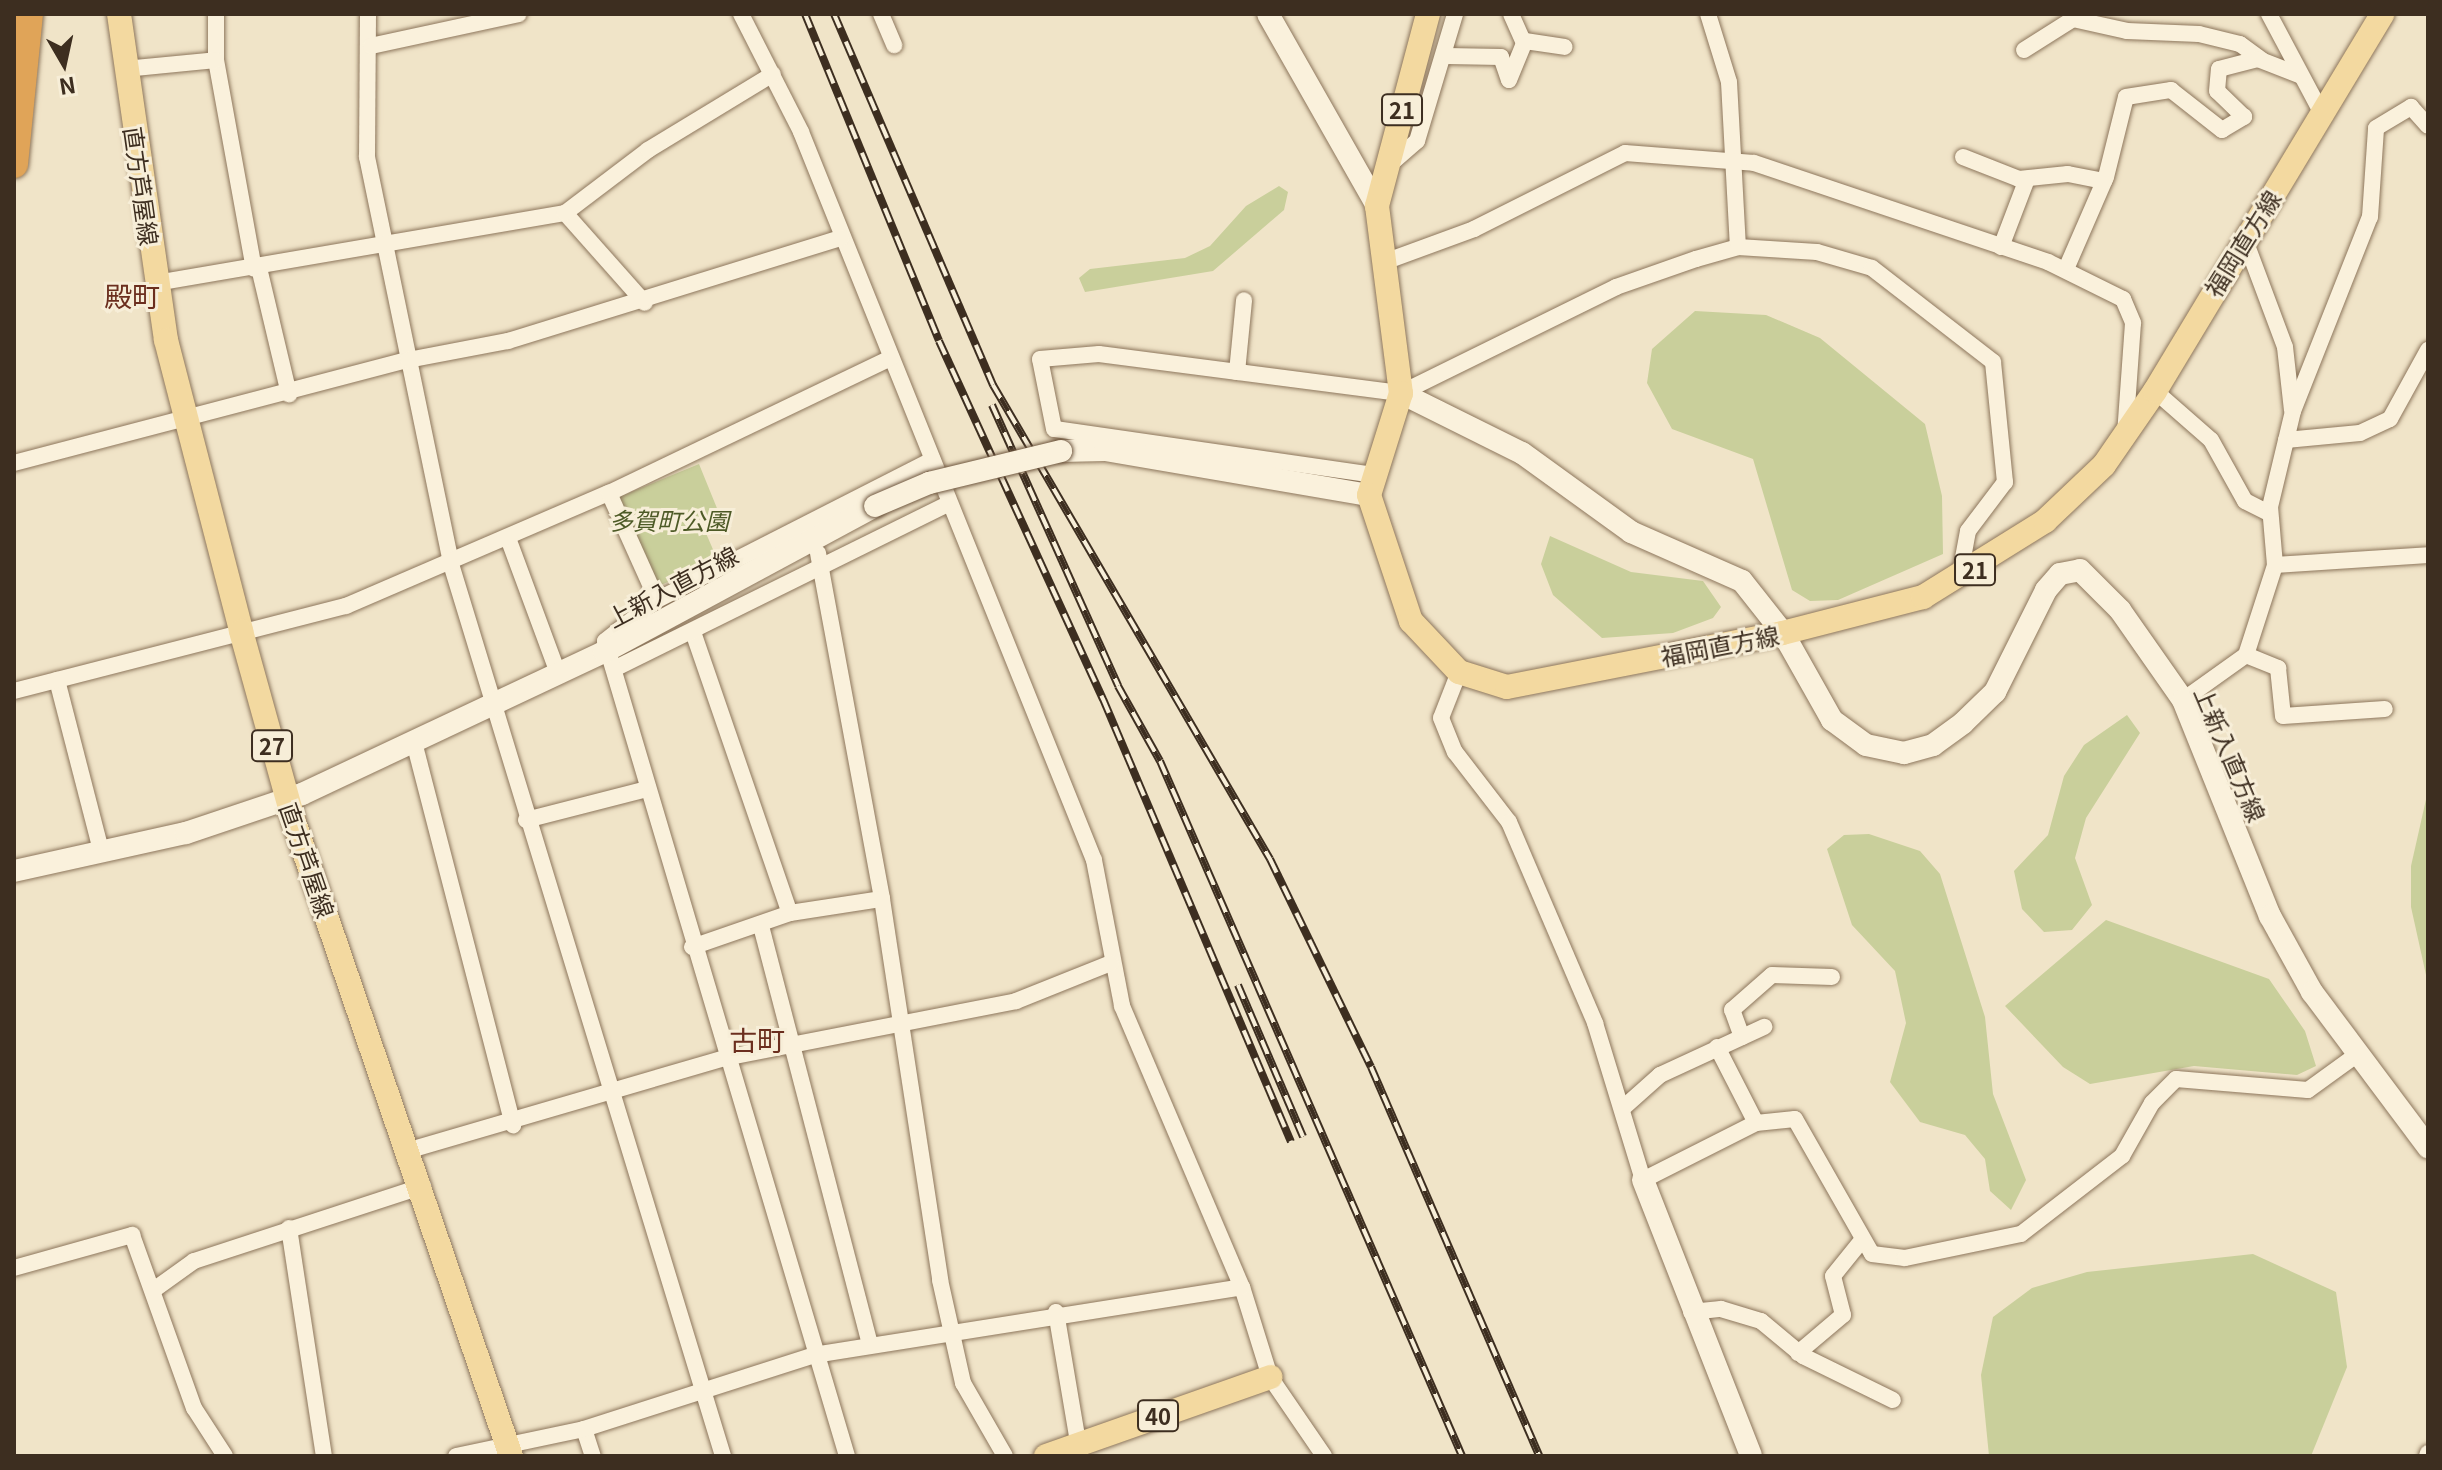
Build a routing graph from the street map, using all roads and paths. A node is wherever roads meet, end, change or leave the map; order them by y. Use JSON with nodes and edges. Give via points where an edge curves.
{"nodes":[{"id":1,"x":29,"y":14,"type":"edge"},
{"id":2,"x":119,"y":14,"type":"edge"},
{"id":3,"x":216,"y":14,"type":"edge"},
{"id":4,"x":368,"y":14,"type":"edge"},
{"id":5,"x":519,"y":14,"type":"edge"},
{"id":6,"x":741,"y":14,"type":"edge"},
{"id":7,"x":881,"y":14,"type":"edge"},
{"id":8,"x":1268,"y":14,"type":"edge"},
{"id":9,"x":1428,"y":14,"type":"edge"},
{"id":10,"x":1455,"y":14,"type":"edge"},
{"id":11,"x":1511,"y":14,"type":"edge"},
{"id":12,"x":1708,"y":14,"type":"edge"},
{"id":13,"x":2269,"y":14,"type":"edge"},
{"id":14,"x":2372,"y":18,"type":"edge"},
{"id":15,"x":1524,"y":43,"type":"junction"},
{"id":16,"x":894,"y":45,"type":"dead end"},
{"id":17,"x":371,"y":46,"type":"junction"},
{"id":18,"x":1565,"y":47,"type":"dead end"},
{"id":19,"x":2024,"y":50,"type":"dead end"},
{"id":20,"x":1447,"y":56,"type":"junction"},
{"id":21,"x":216,"y":60,"type":"junction"},
{"id":22,"x":2262,"y":60,"type":"junction"},
{"id":23,"x":125,"y":69,"type":"junction"},
{"id":24,"x":773,"y":74,"type":"junction"},
{"id":25,"x":2299,"y":75,"type":"junction"},
{"id":26,"x":2320,"y":110,"type":"junction"},
{"id":27,"x":2428,"y":126,"type":"edge"},
{"id":28,"x":1963,"y":157,"type":"dead end"},
{"id":29,"x":1737,"y":163,"type":"junction"},
{"id":30,"x":14,"y":164,"type":"edge"},
{"id":31,"x":1387,"y":167,"type":"junction"},
{"id":32,"x":2027,"y":179,"type":"junction"},
{"id":33,"x":2104,"y":181,"type":"junction"},
{"id":34,"x":1377,"y":206,"type":"junction"},
{"id":35,"x":565,"y":213,"type":"junction"},
{"id":36,"x":841,"y":238,"type":"junction"},
{"id":37,"x":2245,"y":240,"type":"junction"},
{"id":38,"x":1738,"y":247,"type":"junction"},
{"id":39,"x":2001,"y":247,"type":"junction"},
{"id":40,"x":384,"y":249,"type":"junction"},
{"id":41,"x":1387,"y":261,"type":"junction"},
{"id":42,"x":256,"y":268,"type":"junction"},
{"id":43,"x":2066,"y":269,"type":"junction"},
{"id":44,"x":156,"y":283,"type":"junction"},
{"id":45,"x":1244,"y":300,"type":"dead end"},
{"id":46,"x":645,"y":303,"type":"junction"},
{"id":47,"x":2428,"y":350,"type":"edge"},
{"id":48,"x":891,"y":358,"type":"junction"},
{"id":49,"x":408,"y":360,"type":"junction"},
{"id":50,"x":1237,"y":372,"type":"junction"},
{"id":51,"x":2155,"y":391,"type":"junction"},
{"id":52,"x":1401,"y":393,"type":"junction"},
{"id":53,"x":289,"y":394,"type":"junction"},
{"id":54,"x":2293,"y":411,"type":"junction"},
{"id":55,"x":188,"y":421,"type":"junction"},
{"id":56,"x":2125,"y":436,"type":"junction"},
{"id":57,"x":2286,"y":440,"type":"junction"},
{"id":58,"x":932,"y":460,"type":"junction"},
{"id":59,"x":14,"y":463,"type":"edge"},
{"id":60,"x":1371,"y":485,"type":"junction"},
{"id":61,"x":609,"y":493,"type":"junction"},
{"id":62,"x":946,"y":505,"type":"junction"},
{"id":63,"x":2270,"y":514,"type":"junction"},
{"id":64,"x":508,"y":538,"type":"junction"},
{"id":65,"x":2428,"y":555,"type":"edge"},
{"id":66,"x":820,"y":559,"type":"junction"},
{"id":67,"x":451,"y":564,"type":"junction"},
{"id":68,"x":2275,"y":565,"type":"junction"},
{"id":69,"x":1959,"y":581,"type":"junction"},
{"id":70,"x":657,"y":600,"type":"junction"},
{"id":71,"x":241,"y":631,"type":"junction"},
{"id":72,"x":693,"y":632,"type":"junction"},
{"id":73,"x":1783,"y":633,"type":"junction"},
{"id":74,"x":2246,"y":655,"type":"junction"},
{"id":75,"x":610,"y":660,"type":"junction"},
{"id":76,"x":1459,"y":672,"type":"junction"},
{"id":77,"x":558,"y":673,"type":"junction"},
{"id":78,"x":57,"y":680,"type":"junction"},
{"id":79,"x":14,"y":691,"type":"edge"},
{"id":80,"x":2183,"y":700,"type":"junction"},
{"id":81,"x":491,"y":705,"type":"junction"},
{"id":82,"x":2385,"y":709,"type":"dead end"},
{"id":83,"x":414,"y":742,"type":"junction"},
{"id":84,"x":647,"y":789,"type":"junction"},
{"id":85,"x":288,"y":800,"type":"junction"},
{"id":86,"x":526,"y":820,"type":"junction"},
{"id":87,"x":101,"y":850,"type":"junction"},
{"id":88,"x":14,"y":871,"type":"edge"},
{"id":89,"x":882,"y":899,"type":"junction"},
{"id":90,"x":790,"y":913,"type":"junction"},
{"id":91,"x":761,"y":926,"type":"junction"},
{"id":92,"x":692,"y":947,"type":"junction"},
{"id":93,"x":1111,"y":963,"type":"junction"},
{"id":94,"x":1832,"y":977,"type":"dead end"},
{"id":95,"x":896,"y":1020,"type":"junction"},
{"id":96,"x":1764,"y":1027,"type":"dead end"},
{"id":97,"x":1742,"y":1037,"type":"junction"},
{"id":98,"x":790,"y":1043,"type":"junction"},
{"id":99,"x":1717,"y":1047,"type":"junction"},
{"id":100,"x":2355,"y":1056,"type":"junction"},
{"id":101,"x":729,"y":1057,"type":"junction"},
{"id":102,"x":609,"y":1095,"type":"junction"},
{"id":103,"x":1623,"y":1108,"type":"junction"},
{"id":104,"x":1756,"y":1123,"type":"junction"},
{"id":105,"x":513,"y":1125,"type":"junction"},
{"id":106,"x":2428,"y":1147,"type":"edge"},
{"id":107,"x":410,"y":1150,"type":"junction"},
{"id":108,"x":1643,"y":1180,"type":"junction"},
{"id":109,"x":423,"y":1186,"type":"junction"},
{"id":110,"x":289,"y":1228,"type":"junction"},
{"id":111,"x":1862,"y":1240,"type":"junction"},
{"id":112,"x":14,"y":1268,"type":"edge"},
{"id":113,"x":1242,"y":1287,"type":"junction"},
{"id":114,"x":155,"y":1289,"type":"junction"},
{"id":115,"x":1056,"y":1312,"type":"junction"},
{"id":116,"x":1691,"y":1312,"type":"junction"},
{"id":117,"x":951,"y":1329,"type":"junction"},
{"id":118,"x":870,"y":1343,"type":"junction"},
{"id":119,"x":1798,"y":1353,"type":"junction"},
{"id":120,"x":814,"y":1355,"type":"junction"},
{"id":121,"x":1270,"y":1377,"type":"junction"},
{"id":122,"x":703,"y":1393,"type":"junction"},
{"id":123,"x":1893,"y":1400,"type":"dead end"},
{"id":124,"x":584,"y":1429,"type":"junction"},
{"id":125,"x":1079,"y":1450,"type":"edge"},
{"id":126,"x":510,"y":1452,"type":"edge"},
{"id":127,"x":225,"y":1456,"type":"edge"},
{"id":128,"x":324,"y":1456,"type":"edge"},
{"id":129,"x":456,"y":1456,"type":"edge"},
{"id":130,"x":593,"y":1456,"type":"edge"},
{"id":131,"x":723,"y":1456,"type":"edge"},
{"id":132,"x":847,"y":1456,"type":"edge"},
{"id":133,"x":1005,"y":1456,"type":"edge"},
{"id":134,"x":1046,"y":1456,"type":"edge"},
{"id":135,"x":1324,"y":1456,"type":"edge"},
{"id":136,"x":1751,"y":1456,"type":"edge"}],
"edges":[{"from":1,"to":30,"type":"highway"},
{"from":2,"to":23,"type":"main road","name":"直方芦屋線","number":"27"},
{"from":3,"to":21,"type":"street"},
{"from":4,"to":17,"type":"street"},
{"from":5,"to":17,"type":"street"},
{"from":6,"to":24,"type":"street"},
{"from":7,"to":16,"type":"street"},
{"from":8,"to":34,"type":"main road"},
{"from":9,"to":31,"type":"main road","number":"21"},
{"from":10,"to":20,"type":"street"},
{"from":11,"to":15,"type":"street"},
{"from":12,"to":29,"type":"street","via":[[1729,82]]},
{"from":13,"to":25,"type":"street"},
{"from":14,"to":26,"type":"main road","name":"福岡直方線","number":"21"},
{"from":15,"to":18,"type":"street","via":[[1541,39]]},
{"from":15,"to":20,"type":"street","via":[[1509,80],[1501,57]]},
{"from":17,"to":40,"type":"street","via":[[367,157]]},
{"from":19,"to":22,"type":"street","via":[[2073,19],[2127,31],[2199,34],[2240,44]]},
{"from":20,"to":31,"type":"street","via":[[1417,141]]},
{"from":21,"to":23,"type":"street"},
{"from":21,"to":42,"type":"street"},
{"from":22,"to":25,"type":"street"},
{"from":22,"to":33,"type":"street","via":[[2219,69],[2217,91],[2244,117],[2222,130],[2171,90],[2126,97]]},
{"from":23,"to":44,"type":"main road","name":"直方芦屋線","number":"27"},
{"from":24,"to":35,"type":"street","via":[[648,150]]},
{"from":24,"to":36,"type":"street"},
{"from":25,"to":26,"type":"street"},
{"from":26,"to":37,"type":"main road","name":"福岡直方線","number":"21"},
{"from":27,"to":54,"type":"street","via":[[2411,107],[2376,128],[2370,217]]},
{"from":28,"to":32,"type":"street"},
{"from":29,"to":38,"type":"street"},
{"from":29,"to":39,"type":"street","via":[[1863,197]]},
{"from":29,"to":41,"type":"street","via":[[1625,153],[1474,229]]},
{"from":31,"to":34,"type":"main road","number":"21"},
{"from":32,"to":33,"type":"street","via":[[2068,174]]},
{"from":32,"to":39,"type":"street"},
{"from":33,"to":43,"type":"street"},
{"from":34,"to":41,"type":"main road","number":"21"},
{"from":35,"to":40,"type":"street"},
{"from":35,"to":46,"type":"street"},
{"from":36,"to":46,"type":"street"},
{"from":36,"to":48,"type":"street"},
{"from":37,"to":51,"type":"main road","name":"福岡直方線","number":"21"},
{"from":37,"to":54,"type":"street","via":[[2285,347]]},
{"from":38,"to":52,"type":"street","via":[[1616,287]]},
{"from":38,"to":69,"type":"street","via":[[1799,249],[1872,268],[1993,362],[2005,482],[1968,531]]},
{"from":39,"to":43,"type":"street"},
{"from":40,"to":42,"type":"street"},
{"from":40,"to":49,"type":"street"},
{"from":41,"to":52,"type":"main road","number":"21"},
{"from":42,"to":44,"type":"street"},
{"from":42,"to":53,"type":"street"},
{"from":43,"to":56,"type":"street","via":[[2123,299],[2133,323]]},
{"from":44,"to":55,"type":"main road","name":"直方芦屋線","number":"27"},
{"from":45,"to":50,"type":"street"},
{"from":46,"to":49,"type":"street"},
{"from":47,"to":57,"type":"street","via":[[2390,419],[2360,433]]},
{"from":48,"to":58,"type":"street"},
{"from":48,"to":61,"type":"street"},
{"from":49,"to":53,"type":"street"},
{"from":49,"to":67,"type":"street"},
{"from":50,"to":52,"type":"street"},
{"from":50,"to":60,"type":"street","via":[[1099,354],[1040,359],[1054,429]]},
{"from":51,"to":56,"type":"main road","name":"福岡直方線","number":"21"},
{"from":51,"to":63,"type":"street","via":[[2211,440],[2245,501]]},
{"from":52,"to":60,"type":"main road","number":"21"},
{"from":52,"to":73,"type":"main road","via":[[1522,453],[1631,532],[1742,581]]},
{"from":53,"to":55,"type":"street"},
{"from":54,"to":57,"type":"street"},
{"from":55,"to":59,"type":"street"},
{"from":55,"to":71,"type":"main road","name":"直方芦屋線","number":"27"},
{"from":56,"to":69,"type":"main road","name":"福岡直方線","number":"21","via":[[2045,521]]},
{"from":57,"to":63,"type":"street"},
{"from":58,"to":62,"type":"street"},
{"from":58,"to":70,"type":"street"},
{"from":60,"to":75,"type":"main road","name":"上新入直方線","bridge":true,"via":[[1105,450],[1061,451],[929,483],[875,506]]},
{"from":60,"to":76,"type":"main road","name":"福岡直方線","number":"21","via":[[1411,621]]},
{"from":61,"to":64,"type":"street"},
{"from":61,"to":70,"type":"street"},
{"from":62,"to":66,"type":"street"},
{"from":62,"to":93,"type":"street","via":[[1094,860]]},
{"from":63,"to":68,"type":"street"},
{"from":64,"to":67,"type":"street"},
{"from":64,"to":77,"type":"street"},
{"from":65,"to":68,"type":"street"},
{"from":66,"to":72,"type":"street"},
{"from":66,"to":89,"type":"street"},
{"from":67,"to":71,"type":"street","via":[[346,606]]},
{"from":67,"to":81,"type":"street"},
{"from":68,"to":74,"type":"street"},
{"from":69,"to":73,"type":"main road","name":"福岡直方線","number":"21","via":[[1923,597]]},
{"from":70,"to":75,"type":"street","via":[[605,641]]},
{"from":71,"to":78,"type":"street"},
{"from":71,"to":85,"type":"main road","name":"直方芦屋線","number":"27"},
{"from":72,"to":75,"type":"street"},
{"from":72,"to":90,"type":"street"},
{"from":73,"to":76,"type":"main road","name":"福岡直方線","number":"21","via":[[1507,687]]},
{"from":73,"to":80,"type":"main road","name":"上新入直方線","via":[[1832,720],[1866,745],[1904,753],[1933,745],[1995,692],[2046,590],[2060,574],[2080,570],[2120,610]]},
{"from":74,"to":80,"type":"street"},
{"from":74,"to":82,"type":"street","via":[[2278,668],[2283,716]]},
{"from":75,"to":77,"type":"main road","name":"上新入直方線"},
{"from":75,"to":84,"type":"street"},
{"from":76,"to":103,"type":"street","via":[[1441,718],[1455,752],[1509,822]]},
{"from":77,"to":81,"type":"main road","name":"上新入直方線"},
{"from":78,"to":79,"type":"street"},
{"from":78,"to":87,"type":"street"},
{"from":80,"to":100,"type":"main road","name":"上新入直方線","via":[[2270,916]]},
{"from":81,"to":83,"type":"main road","name":"上新入直方線"},
{"from":81,"to":86,"type":"street"},
{"from":83,"to":85,"type":"main road","name":"上新入直方線"},
{"from":83,"to":105,"type":"street"},
{"from":84,"to":86,"type":"street"},
{"from":84,"to":92,"type":"street"},
{"from":85,"to":87,"type":"main road","name":"上新入直方線"},
{"from":85,"to":107,"type":"main road","name":"直方芦屋線","number":"27"},
{"from":86,"to":102,"type":"street"},
{"from":87,"to":88,"type":"main road","name":"上新入直方線"},
{"from":89,"to":90,"type":"street"},
{"from":89,"to":95,"type":"street"},
{"from":90,"to":91,"type":"street"},
{"from":91,"to":92,"type":"street"},
{"from":91,"to":98,"type":"street"},
{"from":92,"to":101,"type":"street"},
{"from":93,"to":95,"type":"street","via":[[1016,1001]]},
{"from":93,"to":113,"type":"street"},
{"from":94,"to":97,"type":"street","via":[[1772,975],[1732,1010]]},
{"from":95,"to":98,"type":"street"},
{"from":95,"to":117,"type":"street"},
{"from":96,"to":97,"type":"street"},
{"from":97,"to":99,"type":"street"},
{"from":98,"to":101,"type":"street"},
{"from":98,"to":118,"type":"street"},
{"from":99,"to":103,"type":"street","via":[[1660,1075]]},
{"from":99,"to":104,"type":"street"},
{"from":100,"to":106,"type":"main road","name":"上新入直方線"},
{"from":100,"to":111,"type":"street","via":[[2308,1090],[2176,1079],[2152,1103],[2122,1156],[2006,1240],[1886,1261]]},
{"from":101,"to":102,"type":"street"},
{"from":101,"to":120,"type":"street"},
{"from":102,"to":105,"type":"street"},
{"from":102,"to":122,"type":"street"},
{"from":103,"to":108,"type":"street"},
{"from":104,"to":108,"type":"street"},
{"from":104,"to":111,"type":"street","via":[[1795,1119],[1806,1129]]},
{"from":105,"to":107,"type":"street"},
{"from":107,"to":109,"type":"main road","name":"直方芦屋線","number":"27"},
{"from":108,"to":116,"type":"main road"},
{"from":109,"to":110,"type":"street"},
{"from":109,"to":126,"type":"main road","name":"直方芦屋線","number":"27"},
{"from":110,"to":114,"type":"street","via":[[194,1261]]},
{"from":110,"to":128,"type":"street"},
{"from":111,"to":119,"type":"street","via":[[1833,1276],[1843,1315]]},
{"from":112,"to":114,"type":"street","via":[[132,1235]]},
{"from":113,"to":115,"type":"street"},
{"from":113,"to":121,"type":"street"},
{"from":114,"to":127,"type":"street","via":[[194,1408]]},
{"from":115,"to":117,"type":"street"},
{"from":115,"to":125,"type":"street"},
{"from":116,"to":119,"type":"street","via":[[1746,1315]]},
{"from":116,"to":136,"type":"main road"},
{"from":117,"to":118,"type":"street"},
{"from":117,"to":133,"type":"street","via":[[963,1383]]},
{"from":118,"to":120,"type":"street"},
{"from":119,"to":123,"type":"street"},
{"from":120,"to":122,"type":"street"},
{"from":120,"to":132,"type":"street"},
{"from":121,"to":125,"type":"main road","number":"40"},
{"from":121,"to":135,"type":"street"},
{"from":122,"to":124,"type":"street"},
{"from":122,"to":131,"type":"street"},
{"from":124,"to":126,"type":"street"},
{"from":124,"to":130,"type":"street"},
{"from":125,"to":134,"type":"main road","number":"40"},
{"from":126,"to":129,"type":"street"}]}
